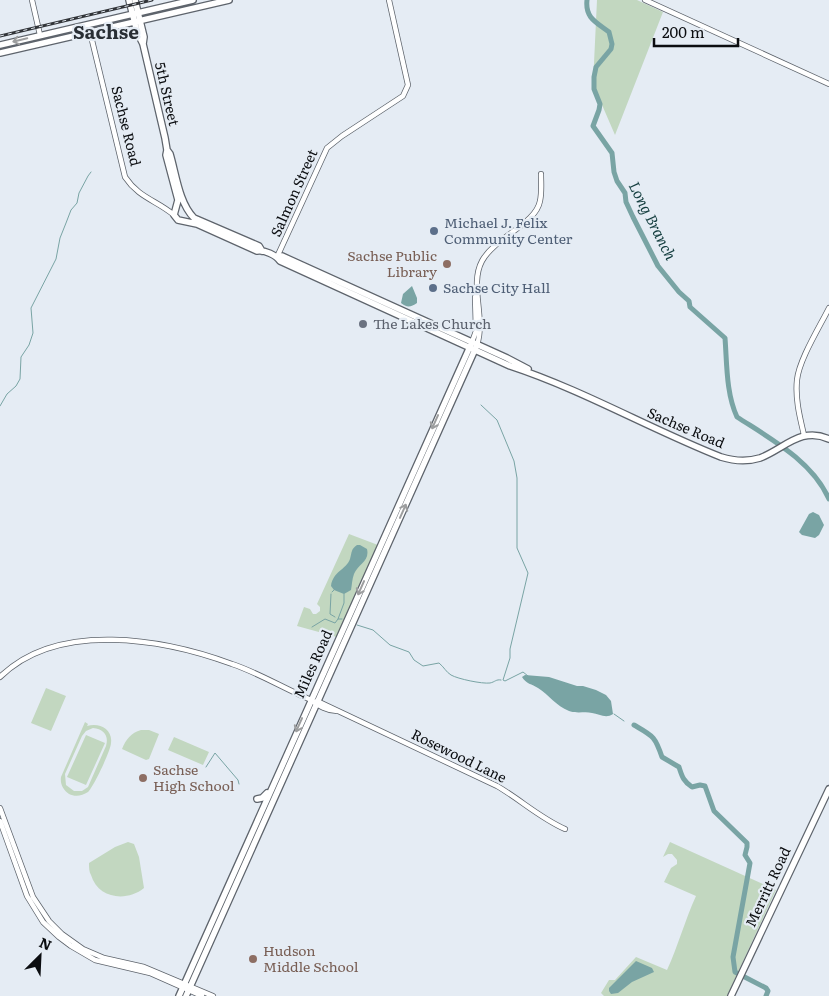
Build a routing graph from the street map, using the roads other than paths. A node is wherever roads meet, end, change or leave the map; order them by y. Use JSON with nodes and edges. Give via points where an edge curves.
{"nodes":[{"id":1,"x":32,"y":0,"type":"edge"},
{"id":2,"x":129,"y":0,"type":"edge"},
{"id":3,"x":135,"y":0,"type":"edge"},
{"id":4,"x":193,"y":0,"type":"edge"},
{"id":5,"x":229,"y":0,"type":"edge"},
{"id":6,"x":389,"y":0,"type":"edge"},
{"id":7,"x":645,"y":0,"type":"edge"},
{"id":8,"x":136,"y":18,"type":"junction"},
{"id":9,"x":106,"y":21,"type":"junction"},
{"id":10,"x":90,"y":32,"type":"junction"},
{"id":11,"x":40,"y":35,"type":"junction"},
{"id":12,"x":44,"y":42,"type":"junction"},
{"id":13,"x":0,"y":45,"type":"edge"},
{"id":14,"x":0,"y":53,"type":"edge"},
{"id":15,"x":829,"y":84,"type":"edge"},
{"id":16,"x":167,"y":150,"type":"junction"},
{"id":17,"x":541,"y":174,"type":"dead end"},
{"id":18,"x":185,"y":206,"type":"junction"},
{"id":19,"x":177,"y":207,"type":"junction"},
{"id":20,"x":165,"y":208,"type":"junction"},
{"id":21,"x":190,"y":214,"type":"junction"},
{"id":22,"x":174,"y":215,"type":"junction"},
{"id":23,"x":183,"y":221,"type":"junction"},
{"id":24,"x":262,"y":251,"type":"junction"},
{"id":25,"x":277,"y":257,"type":"junction"},
{"id":26,"x":829,"y":308,"type":"edge"},
{"id":27,"x":473,"y":346,"type":"junction"},
{"id":28,"x":804,"y":435,"type":"junction"},
{"id":29,"x":829,"y":439,"type":"edge"},
{"id":30,"x":424,"y":448,"type":"junction"},
{"id":31,"x":430,"y":450,"type":"junction"},
{"id":32,"x":351,"y":609,"type":"junction"},
{"id":33,"x":358,"y":612,"type":"junction"},
{"id":34,"x":0,"y":677,"type":"edge"},
{"id":35,"x":311,"y":700,"type":"junction"},
{"id":36,"x":317,"y":703,"type":"junction"},
{"id":37,"x":272,"y":787,"type":"junction"},
{"id":38,"x":829,"y":789,"type":"edge"},
{"id":39,"x":257,"y":800,"type":"dead end"},
{"id":40,"x":0,"y":808,"type":"edge"},
{"id":41,"x":0,"y":822,"type":"edge"},
{"id":42,"x":565,"y":829,"type":"dead end"},
{"id":43,"x":209,"y":938,"type":"junction"},
{"id":44,"x":186,"y":989,"type":"edge"},
{"id":45,"x":179,"y":996,"type":"edge"},
{"id":46,"x":202,"y":996,"type":"edge"},
{"id":47,"x":214,"y":996,"type":"edge"},
{"id":48,"x":731,"y":996,"type":"edge"}],
"edges":[{"from":1,"to":11,"type":"street"},
{"from":2,"to":8,"type":"main road","name":"5th Street"},
{"from":3,"to":8,"type":"main road","name":"5th Street"},
{"from":4,"to":8,"type":"main road"},
{"from":5,"to":8,"type":"main road"},
{"from":6,"to":25,"type":"street","name":"Salmon Street","via":[[407,90],[395,102],[327,148]]},
{"from":7,"to":15,"type":"street"},
{"from":8,"to":9,"type":"main road"},
{"from":8,"to":10,"type":"main road"},
{"from":8,"to":16,"type":"main road","name":"5th Street","via":[[144,37],[142,44]]},
{"from":9,"to":10,"type":"main road"},
{"from":9,"to":11,"type":"main road"},
{"from":10,"to":12,"type":"main road"},
{"from":10,"to":20,"type":"street","name":"Sachse Road","via":[[125,177],[136,192]]},
{"from":11,"to":12,"type":"street"},
{"from":11,"to":13,"type":"main road","one_way":true},
{"from":12,"to":14,"type":"main road"},
{"from":16,"to":18,"type":"main road","name":"5th Street"},
{"from":16,"to":19,"type":"main road","name":"5th Street"},
{"from":17,"to":27,"type":"street","via":[[541,198],[536,212],[497,243],[485,256],[478,271],[480,333]]},
{"from":18,"to":19,"type":"main road"},
{"from":18,"to":21,"type":"main road"},
{"from":19,"to":20,"type":"street"},
{"from":19,"to":22,"type":"main road"},
{"from":20,"to":22,"type":"street","name":"Sachse Road"},
{"from":21,"to":23,"type":"main road"},
{"from":21,"to":24,"type":"main road","name":"Sachse Road","via":[[259,246]]},
{"from":22,"to":23,"type":"main road"},
{"from":23,"to":24,"type":"main road","name":"Sachse Road"},
{"from":24,"to":25,"type":"main road","name":"Sachse Road"},
{"from":25,"to":27,"type":"main road","name":"Sachse Road","via":[[282,256]]},
{"from":26,"to":28,"type":"street","via":[[797,380]]},
{"from":27,"to":28,"type":"main road","name":"Sachse Road","via":[[507,358],[537,375],[721,458],[760,458]]},
{"from":27,"to":30,"type":"main road","name":"Miles Road","one_way":true},
{"from":27,"to":31,"type":"main road","name":"Miles Road"},
{"from":28,"to":29,"type":"main road"},
{"from":30,"to":31,"type":"main road"},
{"from":30,"to":32,"type":"main road","name":"Miles Road","one_way":true},
{"from":33,"to":31,"type":"main road","name":"Miles Road","one_way":true},
{"from":32,"to":33,"type":"main road"},
{"from":32,"to":35,"type":"main road","name":"Miles Road"},
{"from":33,"to":36,"type":"main road","name":"Miles Road"},
{"from":34,"to":35,"type":"street","name":"Rosewood Lane","via":[[16,664],[50,649],[88,640],[118,639],[144,641],[216,658]]},
{"from":35,"to":36,"type":"street","name":"Rosewood Lane"},
{"from":35,"to":37,"type":"main road","name":"Miles Road","one_way":true},
{"from":36,"to":42,"type":"street","name":"Rosewood Lane","via":[[497,786]]},
{"from":36,"to":43,"type":"main road","name":"Miles Road"},
{"from":37,"to":39,"type":"main road"},
{"from":37,"to":43,"type":"main road","name":"Miles Road"},
{"from":38,"to":48,"type":"main road","name":"Merritt Road"},
{"from":40,"to":44,"type":"street","via":[[28,889],[55,928],[91,953],[144,967]]},
{"from":41,"to":44,"type":"street","via":[[25,891],[49,928],[96,960],[145,972]]},
{"from":43,"to":44,"type":"main road","name":"Miles Road"},
{"from":44,"to":45,"type":"main road","name":"Miles Road"},
{"from":44,"to":46,"type":"street"},
{"from":44,"to":47,"type":"street"}]}
